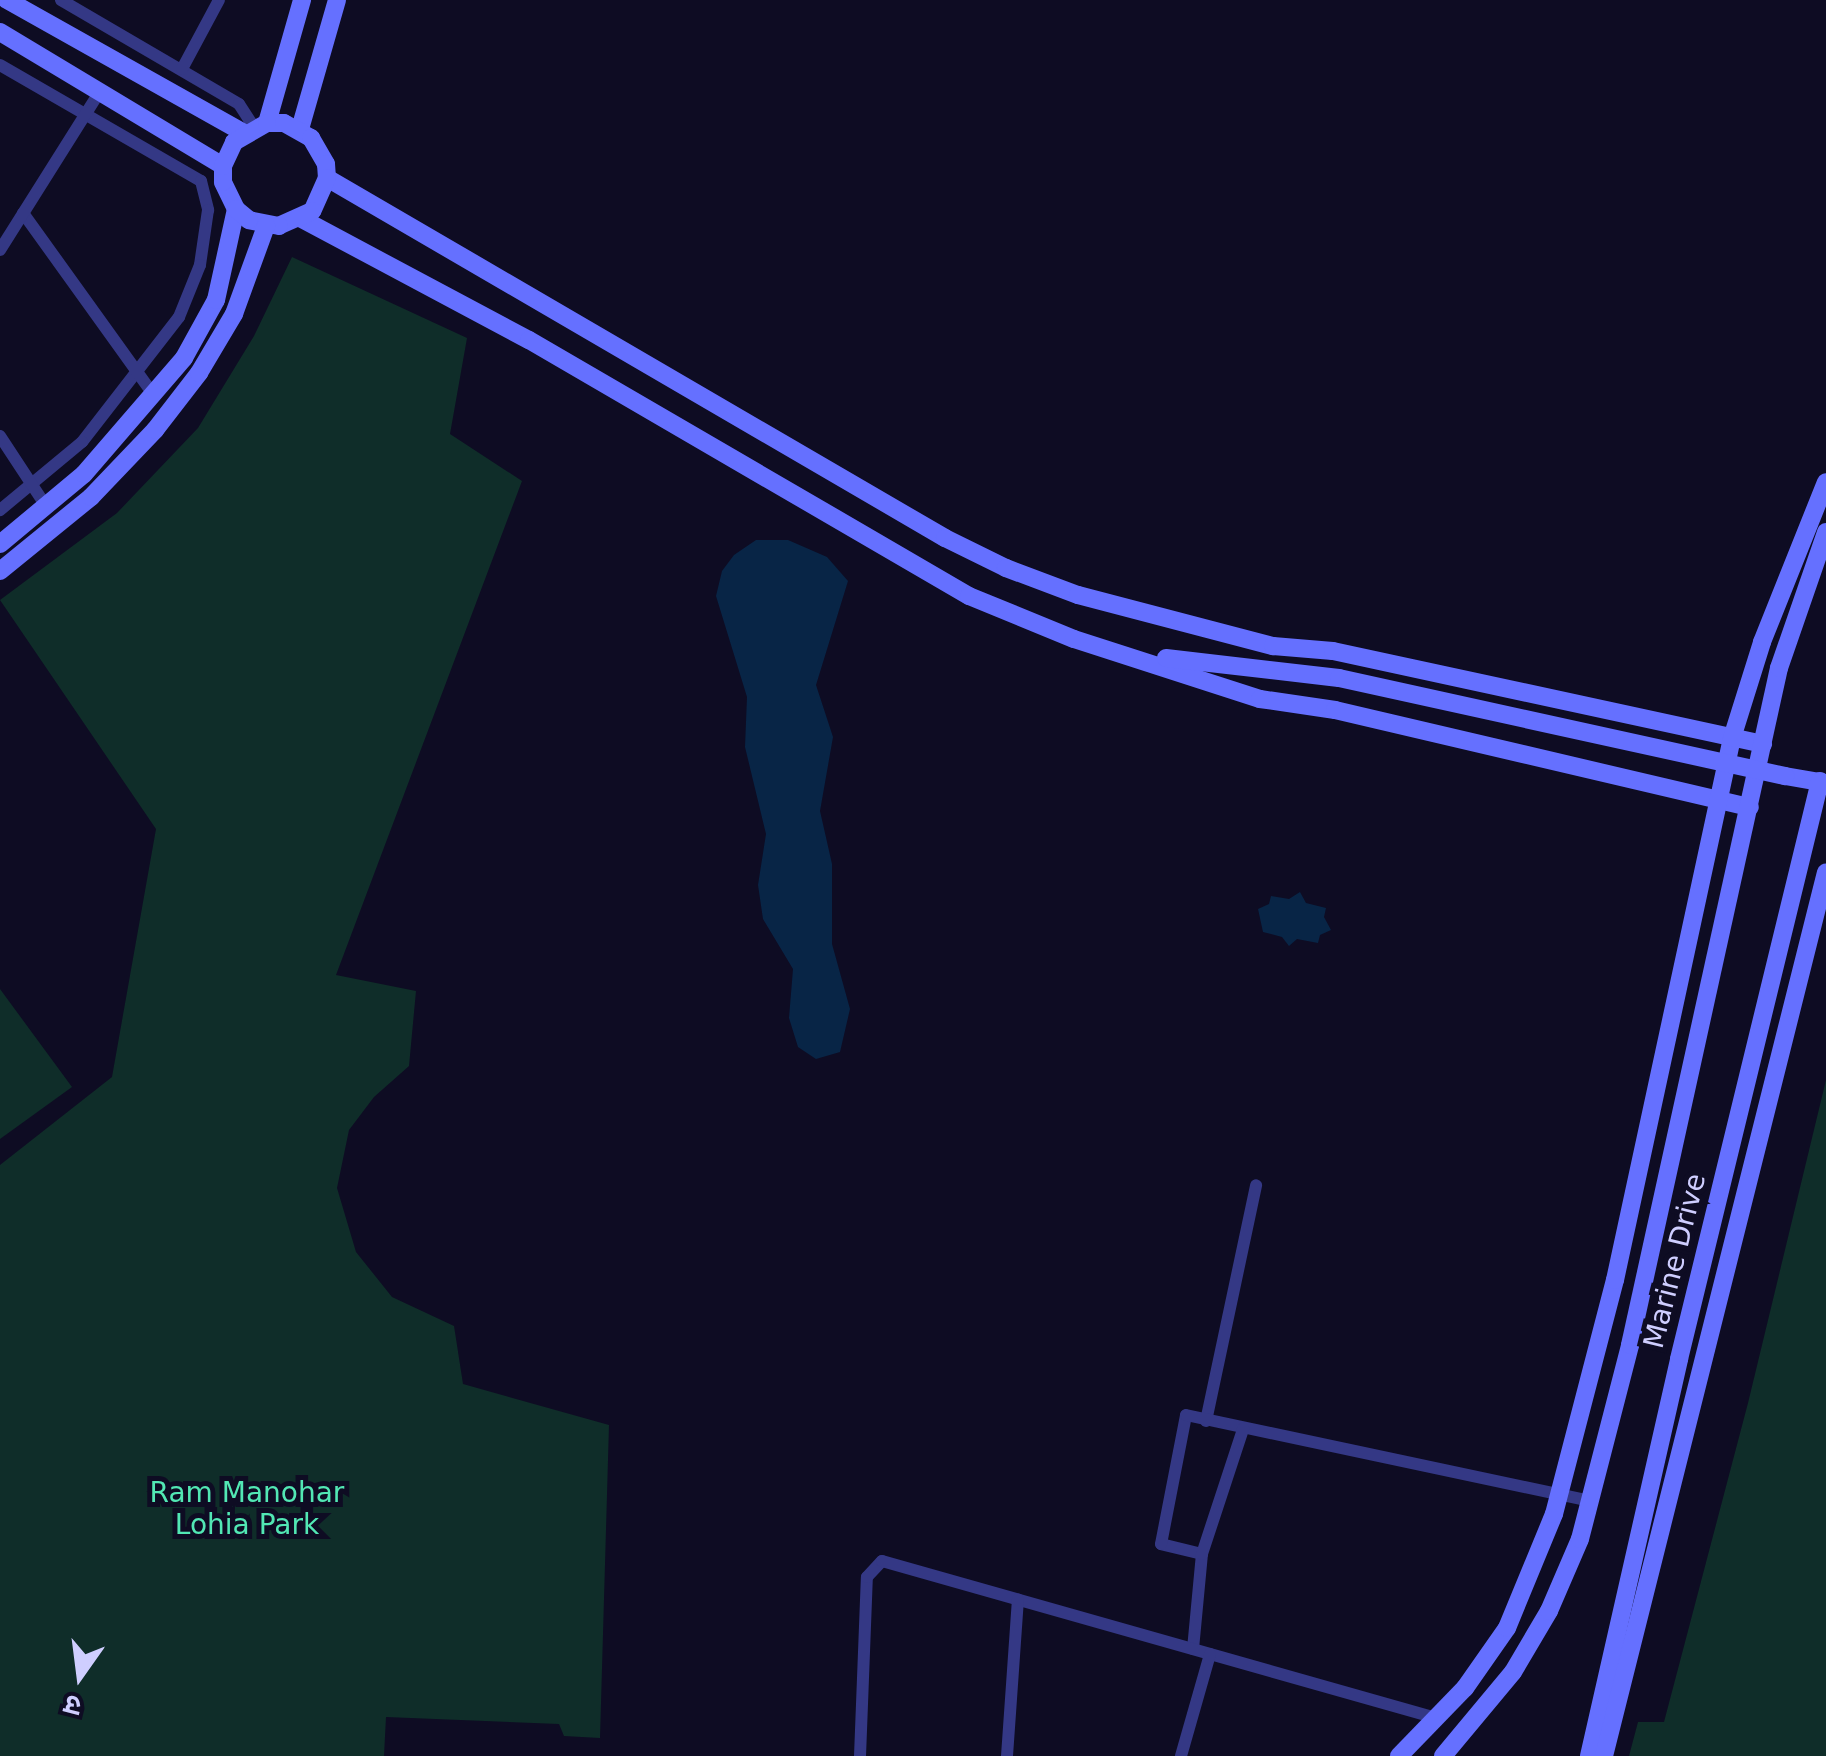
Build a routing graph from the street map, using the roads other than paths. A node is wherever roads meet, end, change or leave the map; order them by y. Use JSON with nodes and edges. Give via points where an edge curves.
{"nodes":[{"id":1,"x":7,"y":0,"type":"edge"},
{"id":2,"x":61,"y":0,"type":"edge"},
{"id":3,"x":219,"y":0,"type":"edge"},
{"id":4,"x":302,"y":0,"type":"edge"},
{"id":5,"x":337,"y":0,"type":"edge"},
{"id":6,"x":0,"y":32,"type":"edge"},
{"id":7,"x":0,"y":65,"type":"edge"},
{"id":8,"x":182,"y":69,"type":"junction"},
{"id":9,"x":100,"y":90,"type":"junction"},
{"id":10,"x":85,"y":114,"type":"junction"},
{"id":11,"x":255,"y":128,"type":"junction"},
{"id":12,"x":300,"y":129,"type":"junction"},
{"id":13,"x":223,"y":166,"type":"junction"},
{"id":14,"x":327,"y":178,"type":"junction"},
{"id":15,"x":236,"y":208,"type":"junction"},
{"id":16,"x":23,"y":213,"type":"junction"},
{"id":17,"x":302,"y":219,"type":"junction"},
{"id":18,"x":266,"y":226,"type":"junction"},
{"id":19,"x":6,"y":228,"type":"edge"},
{"id":20,"x":0,"y":250,"type":"edge"},
{"id":21,"x":137,"y":371,"type":"junction"},
{"id":22,"x":154,"y":395,"type":"junction"},
{"id":23,"x":0,"y":436,"type":"edge"},
{"id":24,"x":1826,"y":482,"type":"edge"},
{"id":25,"x":32,"y":484,"type":"junction"},
{"id":26,"x":46,"y":506,"type":"junction"},
{"id":27,"x":0,"y":510,"type":"edge"},
{"id":28,"x":1826,"y":532,"type":"edge"},
{"id":29,"x":0,"y":544,"type":"edge"},
{"id":30,"x":0,"y":571,"type":"edge"},
{"id":31,"x":1273,"y":646,"type":"junction"},
{"id":32,"x":1112,"y":650,"type":"junction"},
{"id":33,"x":1339,"y":678,"type":"junction"},
{"id":34,"x":1732,"y":738,"type":"junction"},
{"id":35,"x":1763,"y":744,"type":"junction"},
{"id":36,"x":1823,"y":782,"type":"edge"},
{"id":37,"x":1719,"y":800,"type":"junction"},
{"id":38,"x":1750,"y":808,"type":"junction"},
{"id":39,"x":1826,"y":872,"type":"edge"},
{"id":40,"x":1256,"y":1185,"type":"dead end"},
{"id":41,"x":1206,"y":1421,"type":"junction"},
{"id":42,"x":1243,"y":1429,"type":"junction"},
{"id":43,"x":1560,"y":1495,"type":"junction"},
{"id":44,"x":1590,"y":1501,"type":"junction"},
{"id":45,"x":1202,"y":1554,"type":"junction"},
{"id":46,"x":1018,"y":1600,"type":"junction"},
{"id":47,"x":1193,"y":1649,"type":"junction"},
{"id":48,"x":1210,"y":1654,"type":"junction"},
{"id":49,"x":1436,"y":1718,"type":"junction"},
{"id":50,"x":860,"y":1756,"type":"edge"},
{"id":51,"x":1007,"y":1756,"type":"edge"},
{"id":52,"x":1180,"y":1756,"type":"edge"},
{"id":53,"x":1399,"y":1756,"type":"edge"},
{"id":54,"x":1442,"y":1756,"type":"edge"},
{"id":55,"x":1589,"y":1756,"type":"edge"},
{"id":56,"x":1604,"y":1756,"type":"edge"}],
"edges":[{"from":1,"to":11,"type":"street"},
{"from":2,"to":8,"type":"street"},
{"from":3,"to":8,"type":"street"},
{"from":4,"to":11,"type":"street"},
{"from":5,"to":12,"type":"street"},
{"from":6,"to":9,"type":"street"},
{"from":7,"to":10,"type":"street"},
{"from":8,"to":11,"type":"street","via":[[239,104]]},
{"from":9,"to":10,"type":"street"},
{"from":9,"to":13,"type":"street"},
{"from":10,"to":16,"type":"street"},
{"from":10,"to":21,"type":"street","via":[[201,181],[208,210],[200,265],[178,317]]},
{"from":11,"to":12,"type":"street"},
{"from":11,"to":13,"type":"street","via":[[230,149]]},
{"from":12,"to":14,"type":"street","via":[[320,150]]},
{"from":13,"to":15,"type":"street"},
{"from":14,"to":17,"type":"street","via":[[319,202]]},
{"from":14,"to":31,"type":"street","via":[[960,545],[1078,595]]},
{"from":15,"to":18,"type":"street"},
{"from":15,"to":22,"type":"street","via":[[216,300]]},
{"from":16,"to":19,"type":"street"},
{"from":16,"to":21,"type":"street"},
{"from":17,"to":18,"type":"street"},
{"from":17,"to":32,"type":"street","via":[[529,340],[969,596]]},
{"from":18,"to":30,"type":"street","via":[[234,314],[199,373],[91,496]]},
{"from":19,"to":20,"type":"street"},
{"from":21,"to":22,"type":"street"},
{"from":21,"to":25,"type":"street","via":[[82,442]]},
{"from":22,"to":26,"type":"street"},
{"from":23,"to":25,"type":"street"},
{"from":24,"to":34,"type":"street"},
{"from":25,"to":26,"type":"street"},
{"from":25,"to":27,"type":"street"},
{"from":26,"to":29,"type":"street"},
{"from":28,"to":35,"type":"street","via":[[1780,668]]},
{"from":31,"to":33,"type":"street"},
{"from":31,"to":34,"type":"street","via":[[1333,651]]},
{"from":32,"to":33,"type":"street"},
{"from":32,"to":37,"type":"street","via":[[1260,699],[1352,714]]},
{"from":33,"to":36,"type":"street","bridge":true},
{"from":34,"to":35,"type":"street"},
{"from":34,"to":37,"type":"street"},
{"from":35,"to":38,"type":"street"},
{"from":36,"to":55,"type":"street","name":"Marine Drive","via":[[1679,1359]]},
{"from":37,"to":38,"type":"street"},
{"from":37,"to":43,"type":"street","via":[[1615,1280]]},
{"from":38,"to":44,"type":"street"},
{"from":39,"to":56,"type":"street","name":"Marine Drive"},
{"from":40,"to":41,"type":"street"},
{"from":41,"to":42,"type":"street"},
{"from":41,"to":45,"type":"street","via":[[1186,1416],[1161,1544]]},
{"from":42,"to":43,"type":"street"},
{"from":42,"to":45,"type":"street"},
{"from":43,"to":44,"type":"street"},
{"from":43,"to":49,"type":"street","via":[[1507,1628]]},
{"from":44,"to":54,"type":"street","via":[[1549,1611],[1513,1672]]},
{"from":45,"to":47,"type":"street"},
{"from":46,"to":47,"type":"street"},
{"from":46,"to":50,"type":"street","via":[[882,1561],[867,1577]]},
{"from":46,"to":51,"type":"street"},
{"from":47,"to":48,"type":"street"},
{"from":48,"to":49,"type":"street"},
{"from":48,"to":52,"type":"street"},
{"from":49,"to":53,"type":"street"}]}
